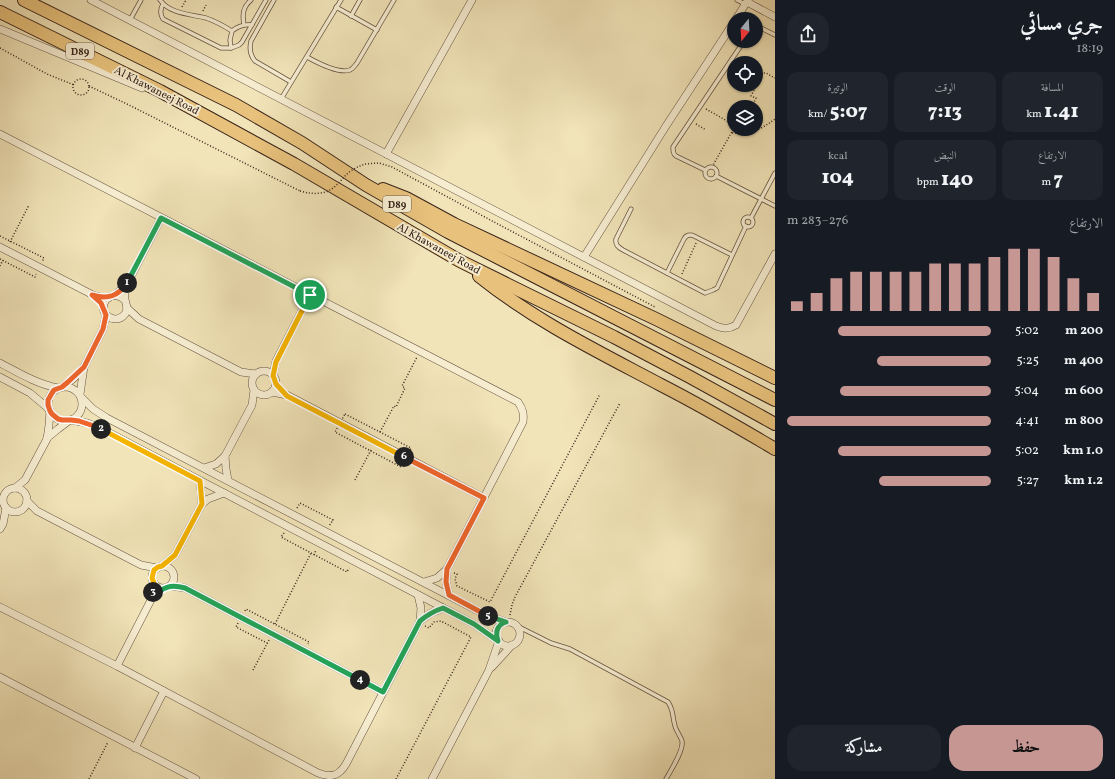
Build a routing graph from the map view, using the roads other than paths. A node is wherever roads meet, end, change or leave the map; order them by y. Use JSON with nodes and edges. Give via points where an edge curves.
{"nodes":[{"id":1,"x":24,"y":0,"type":"edge"},
{"id":2,"x":91,"y":0,"type":"edge"},
{"id":3,"x":141,"y":0,"type":"edge"},
{"id":4,"x":160,"y":0,"type":"edge"},
{"id":5,"x":251,"y":0,"type":"edge"},
{"id":6,"x":266,"y":0,"type":"edge"},
{"id":7,"x":274,"y":0,"type":"edge"},
{"id":8,"x":341,"y":0,"type":"edge"},
{"id":9,"x":360,"y":0,"type":"edge"},
{"id":10,"x":394,"y":0,"type":"edge"},
{"id":11,"x":472,"y":0,"type":"edge"},
{"id":12,"x":737,"y":0,"type":"edge"},
{"id":13,"x":747,"y":2,"type":"edge"},
{"id":14,"x":162,"y":4,"type":"junction"},
{"id":15,"x":336,"y":7,"type":"junction"},
{"id":16,"x":0,"y":12,"type":"edge"},
{"id":17,"x":741,"y":12,"type":"edge"},
{"id":18,"x":351,"y":16,"type":"junction"},
{"id":19,"x":775,"y":17,"type":"edge"},
{"id":20,"x":130,"y":20,"type":"junction"},
{"id":21,"x":244,"y":24,"type":"junction"},
{"id":22,"x":252,"y":25,"type":"junction"},
{"id":23,"x":0,"y":29,"type":"edge"},
{"id":24,"x":763,"y":29,"type":"edge"},
{"id":25,"x":377,"y":30,"type":"junction"},
{"id":26,"x":232,"y":31,"type":"junction"},
{"id":27,"x":727,"y":33,"type":"edge"},
{"id":28,"x":775,"y":35,"type":"edge"},
{"id":29,"x":231,"y":48,"type":"junction"},
{"id":30,"x":739,"y":48,"type":"edge"},
{"id":31,"x":306,"y":57,"type":"junction"},
{"id":32,"x":291,"y":82,"type":"junction"},
{"id":33,"x":160,"y":91,"type":"junction"},
{"id":34,"x":281,"y":99,"type":"junction"},
{"id":35,"x":0,"y":134,"type":"edge"},
{"id":36,"x":386,"y":154,"type":"junction"},
{"id":37,"x":705,"y":170,"type":"junction"},
{"id":38,"x":775,"y":173,"type":"edge"},
{"id":39,"x":716,"y":176,"type":"junction"},
{"id":40,"x":366,"y":185,"type":"junction"},
{"id":41,"x":761,"y":199,"type":"junction"},
{"id":42,"x":775,"y":206,"type":"edge"},
{"id":43,"x":631,"y":209,"type":"dead end"},
{"id":44,"x":161,"y":218,"type":"junction"},
{"id":45,"x":3,"y":249,"type":"edge"},
{"id":46,"x":775,"y":254,"type":"edge"},
{"id":47,"x":732,"y":255,"type":"junction"},
{"id":48,"x":584,"y":257,"type":"junction"},
{"id":49,"x":460,"y":261,"type":"junction"},
{"id":50,"x":667,"y":273,"type":"junction"},
{"id":51,"x":127,"y":284,"type":"junction"},
{"id":52,"x":92,"y":295,"type":"junction"},
{"id":53,"x":115,"y":295,"type":"junction"},
{"id":54,"x":310,"y":295,"type":"junction"},
{"id":55,"x":108,"y":298,"type":"junction"},
{"id":56,"x":125,"y":300,"type":"junction"},
{"id":57,"x":103,"y":307,"type":"junction"},
{"id":58,"x":127,"y":308,"type":"junction"},
{"id":59,"x":106,"y":315,"type":"junction"},
{"id":60,"x":123,"y":316,"type":"junction"},
{"id":61,"x":115,"y":319,"type":"junction"},
{"id":62,"x":139,"y":319,"type":"junction"},
{"id":63,"x":103,"y":329,"type":"junction"},
{"id":64,"x":276,"y":362,"type":"junction"},
{"id":65,"x":0,"y":363,"type":"edge"},
{"id":66,"x":84,"y":367,"type":"junction"},
{"id":67,"x":242,"y":372,"type":"junction"},
{"id":68,"x":264,"y":372,"type":"junction"},
{"id":69,"x":256,"y":374,"type":"junction"},
{"id":70,"x":273,"y":376,"type":"junction"},
{"id":71,"x":0,"y":377,"type":"edge"},
{"id":72,"x":775,"y":378,"type":"edge"},
{"id":73,"x":276,"y":384,"type":"junction"},
{"id":74,"x":253,"y":387,"type":"junction"},
{"id":75,"x":60,"y":388,"type":"junction"},
{"id":76,"x":272,"y":392,"type":"junction"},
{"id":77,"x":264,"y":395,"type":"junction"},
{"id":78,"x":80,"y":396,"type":"junction"},
{"id":79,"x":287,"y":396,"type":"junction"},
{"id":80,"x":775,"y":400,"type":"edge"},
{"id":81,"x":252,"y":404,"type":"junction"},
{"id":82,"x":49,"y":410,"type":"junction"},
{"id":83,"x":70,"y":420,"type":"junction"},
{"id":84,"x":775,"y":424,"type":"edge"},
{"id":85,"x":47,"y":439,"type":"junction"},
{"id":86,"x":775,"y":449,"type":"edge"},
{"id":87,"x":225,"y":456,"type":"junction"},
{"id":88,"x":204,"y":468,"type":"junction"},
{"id":89,"x":25,"y":480,"type":"junction"},
{"id":90,"x":228,"y":480,"type":"junction"},
{"id":91,"x":200,"y":481,"type":"junction"},
{"id":92,"x":15,"y":488,"type":"junction"},
{"id":93,"x":4,"y":491,"type":"edge"},
{"id":94,"x":25,"y":493,"type":"junction"},
{"id":95,"x":224,"y":493,"type":"junction"},
{"id":96,"x":484,"y":498,"type":"junction"},
{"id":97,"x":2,"y":499,"type":"edge"},
{"id":98,"x":27,"y":501,"type":"junction"},
{"id":99,"x":202,"y":504,"type":"junction"},
{"id":100,"x":6,"y":508,"type":"junction"},
{"id":101,"x":19,"y":511,"type":"junction"},
{"id":102,"x":37,"y":511,"type":"junction"},
{"id":103,"x":1,"y":526,"type":"edge"},
{"id":104,"x":175,"y":555,"type":"junction"},
{"id":105,"x":141,"y":565,"type":"junction"},
{"id":106,"x":160,"y":567,"type":"junction"},
{"id":107,"x":447,"y":569,"type":"junction"},
{"id":108,"x":174,"y":574,"type":"junction"},
{"id":109,"x":153,"y":581,"type":"junction"},
{"id":110,"x":424,"y":582,"type":"junction"},
{"id":111,"x":171,"y":586,"type":"junction"},
{"id":112,"x":163,"y":588,"type":"junction"},
{"id":113,"x":185,"y":588,"type":"junction"},
{"id":114,"x":418,"y":595,"type":"junction"},
{"id":115,"x":449,"y":595,"type":"junction"},
{"id":116,"x":152,"y":598,"type":"junction"},
{"id":117,"x":0,"y":607,"type":"edge"},
{"id":118,"x":443,"y":608,"type":"junction"},
{"id":119,"x":420,"y":622,"type":"junction"},
{"id":120,"x":509,"y":622,"type":"junction"},
{"id":121,"x":519,"y":627,"type":"junction"},
{"id":122,"x":498,"y":641,"type":"junction"},
{"id":123,"x":512,"y":646,"type":"junction"},
{"id":124,"x":117,"y":666,"type":"junction"},
{"id":125,"x":489,"y":670,"type":"junction"},
{"id":126,"x":0,"y":677,"type":"edge"},
{"id":127,"x":164,"y":691,"type":"junction"},
{"id":128,"x":383,"y":692,"type":"junction"},
{"id":129,"x":135,"y":748,"type":"junction"},
{"id":130,"x":196,"y":779,"type":"edge"},
{"id":131,"x":432,"y":779,"type":"edge"},
{"id":132,"x":666,"y":779,"type":"edge"}],
"edges":[{"from":1,"to":40,"type":"highway","name":"Al Khawaneej Road","number":"D89","via":[[236,105],[302,143]]},
{"from":2,"to":20,"type":"street"},
{"from":3,"to":20,"type":"lane"},
{"from":4,"to":14,"type":"lane"},
{"from":5,"to":21,"type":"lane","via":[[244,8]]},
{"from":6,"to":22,"type":"lane"},
{"from":7,"to":32,"type":"lane","via":[[251,41],[250,52],[255,61]]},
{"from":8,"to":15,"type":"lane"},
{"from":9,"to":18,"type":"lane"},
{"from":10,"to":25,"type":"lane"},
{"from":11,"to":36,"type":"street"},
{"from":12,"to":13,"type":"lane"},
{"from":13,"to":17,"type":"street"},
{"from":13,"to":19,"type":"street"},
{"from":14,"to":26,"type":"lane","via":[[188,15],[211,20]]},
{"from":14,"to":29,"type":"lane","via":[[161,16],[167,21],[221,48]]},
{"from":15,"to":18,"type":"lane"},
{"from":15,"to":31,"type":"lane"},
{"from":16,"to":33,"type":"highway","name":"Al Khawaneej Road","number":"D89"},
{"from":18,"to":25,"type":"lane"},
{"from":20,"to":34,"type":"street"},
{"from":21,"to":22,"type":"lane"},
{"from":21,"to":26,"type":"lane"},
{"from":22,"to":29,"type":"lane","via":[[242,42]]},
{"from":23,"to":33,"type":"street","via":[[139,87]]},
{"from":24,"to":28,"type":"lane"},
{"from":25,"to":31,"type":"lane","via":[[350,70],[328,67]]},
{"from":26,"to":29,"type":"lane"},
{"from":27,"to":48,"type":"street"},
{"from":30,"to":37,"type":"lane","via":[[673,147],[676,156]]},
{"from":31,"to":32,"type":"lane"},
{"from":32,"to":34,"type":"lane"},
{"from":33,"to":49,"type":"highway","name":"Al Khawaneej Road","number":"D89","via":[[294,164]]},
{"from":34,"to":36,"type":"street"},
{"from":35,"to":44,"type":"street"},
{"from":36,"to":48,"type":"street"},
{"from":37,"to":39,"type":"lane","via":[[707,178],[712,179]]},
{"from":37,"to":39,"type":"lane","via":[[712,167],[716,170]]},
{"from":38,"to":41,"type":"lane"},
{"from":39,"to":41,"type":"lane"},
{"from":40,"to":72,"type":"highway","via":[[406,198],[454,224]]},
{"from":40,"to":80,"type":"highway","name":"Al Khawaneej Road","number":"D89","via":[[448,232]]},
{"from":41,"to":42,"type":"lane"},
{"from":41,"to":47,"type":"lane","via":[[751,218],[747,217],[744,220],[746,226]]},
{"from":43,"to":50,"type":"lane","via":[[616,239],[617,246]]},
{"from":44,"to":51,"type":"street"},
{"from":44,"to":54,"type":"street"},
{"from":45,"to":52,"type":"street"},
{"from":46,"to":48,"type":"street","via":[[736,325],[723,329]]},
{"from":47,"to":50,"type":"lane","via":[[717,288],[705,293]]},
{"from":47,"to":50,"type":"lane","via":[[691,235],[686,236]]},
{"from":49,"to":84,"type":"highway","name":"Al Khawaneej Road","number":"D89","via":[[621,341]]},
{"from":49,"to":86,"type":"highway","via":[[513,301],[557,329]]},
{"from":51,"to":53,"type":"street"},
{"from":51,"to":56,"type":"street"},
{"from":52,"to":55,"type":"street"},
{"from":52,"to":57,"type":"street"},
{"from":53,"to":55,"type":"street"},
{"from":53,"to":56,"type":"street"},
{"from":54,"to":64,"type":"street"},
{"from":54,"to":96,"type":"street","via":[[518,402],[524,415],[523,422]]},
{"from":55,"to":57,"type":"street"},
{"from":56,"to":58,"type":"street"},
{"from":57,"to":59,"type":"street"},
{"from":58,"to":60,"type":"street"},
{"from":58,"to":62,"type":"street"},
{"from":59,"to":61,"type":"street"},
{"from":59,"to":63,"type":"street"},
{"from":60,"to":61,"type":"street"},
{"from":60,"to":62,"type":"street"},
{"from":61,"to":63,"type":"street"},
{"from":62,"to":67,"type":"street"},
{"from":63,"to":66,"type":"street"},
{"from":64,"to":68,"type":"street"},
{"from":64,"to":70,"type":"street"},
{"from":65,"to":75,"type":"street","via":[[43,385]]},
{"from":66,"to":75,"type":"street"},
{"from":66,"to":78,"type":"street"},
{"from":67,"to":69,"type":"street"},
{"from":67,"to":74,"type":"street"},
{"from":68,"to":69,"type":"street"},
{"from":68,"to":70,"type":"street"},
{"from":69,"to":74,"type":"street","via":[[252,380]]},
{"from":70,"to":73,"type":"street"},
{"from":71,"to":82,"type":"street","via":[[30,393]]},
{"from":73,"to":76,"type":"street"},
{"from":73,"to":79,"type":"street"},
{"from":74,"to":77,"type":"street","via":[[258,394]]},
{"from":74,"to":81,"type":"street"},
{"from":75,"to":78,"type":"street","via":[[70,387]]},
{"from":75,"to":82,"type":"street","via":[[54,390],[48,400]]},
{"from":76,"to":77,"type":"street"},
{"from":76,"to":79,"type":"street"},
{"from":77,"to":81,"type":"street"},
{"from":78,"to":83,"type":"street","via":[[81,411]]},
{"from":78,"to":88,"type":"street","via":[[100,414]]},
{"from":79,"to":96,"type":"street"},
{"from":81,"to":87,"type":"street"},
{"from":82,"to":83,"type":"street","via":[[58,419]]},
{"from":82,"to":85,"type":"street"},
{"from":83,"to":85,"type":"street"},
{"from":83,"to":91,"type":"street","via":[[98,427]]},
{"from":85,"to":89,"type":"street"},
{"from":87,"to":88,"type":"street","via":[[216,464]]},
{"from":87,"to":90,"type":"street"},
{"from":88,"to":90,"type":"street"},
{"from":89,"to":92,"type":"street"},
{"from":89,"to":94,"type":"street"},
{"from":90,"to":110,"type":"street"},
{"from":91,"to":95,"type":"street"},
{"from":91,"to":99,"type":"street"},
{"from":92,"to":93,"type":"street"},
{"from":92,"to":94,"type":"street"},
{"from":93,"to":97,"type":"street"},
{"from":94,"to":98,"type":"street"},
{"from":95,"to":99,"type":"street"},
{"from":95,"to":114,"type":"street"},
{"from":96,"to":107,"type":"street"},
{"from":97,"to":100,"type":"street"},
{"from":98,"to":101,"type":"street"},
{"from":98,"to":102,"type":"street"},
{"from":99,"to":104,"type":"street"},
{"from":100,"to":101,"type":"street"},
{"from":100,"to":103,"type":"street"},
{"from":101,"to":102,"type":"street"},
{"from":101,"to":103,"type":"street"},
{"from":102,"to":105,"type":"street"},
{"from":104,"to":106,"type":"street"},
{"from":104,"to":108,"type":"street"},
{"from":105,"to":106,"type":"street"},
{"from":105,"to":109,"type":"street"},
{"from":106,"to":108,"type":"street","via":[[169,567]]},
{"from":106,"to":109,"type":"street","via":[[153,573]]},
{"from":107,"to":110,"type":"street","via":[[437,578]]},
{"from":107,"to":115,"type":"street"},
{"from":108,"to":111,"type":"street"},
{"from":108,"to":113,"type":"street"},
{"from":109,"to":112,"type":"street","via":[[158,587]]},
{"from":109,"to":116,"type":"street"},
{"from":110,"to":115,"type":"street"},
{"from":111,"to":112,"type":"street"},
{"from":111,"to":113,"type":"street"},
{"from":112,"to":116,"type":"street"},
{"from":113,"to":128,"type":"street"},
{"from":114,"to":118,"type":"street"},
{"from":114,"to":119,"type":"street","via":[[421,608]]},
{"from":115,"to":120,"type":"street","via":[[486,615]]},
{"from":116,"to":124,"type":"street"},
{"from":117,"to":124,"type":"street"},
{"from":118,"to":119,"type":"street"},
{"from":118,"to":122,"type":"street","via":[[474,624]]},
{"from":119,"to":128,"type":"street"},
{"from":120,"to":121,"type":"street"},
{"from":120,"to":122,"type":"street","via":[[498,627]]},
{"from":121,"to":123,"type":"street","via":[[519,640]]},
{"from":121,"to":132,"type":"lane","via":[[551,643],[570,649],[668,702],[674,712],[674,724],[682,743]]},
{"from":122,"to":123,"type":"street"},
{"from":122,"to":125,"type":"street"},
{"from":123,"to":125,"type":"street"},
{"from":124,"to":127,"type":"street"},
{"from":125,"to":131,"type":"street"},
{"from":126,"to":129,"type":"street"},
{"from":127,"to":128,"type":"street","via":[[318,773],[331,776],[342,770]]},
{"from":127,"to":129,"type":"street"},
{"from":129,"to":130,"type":"street"}]}
